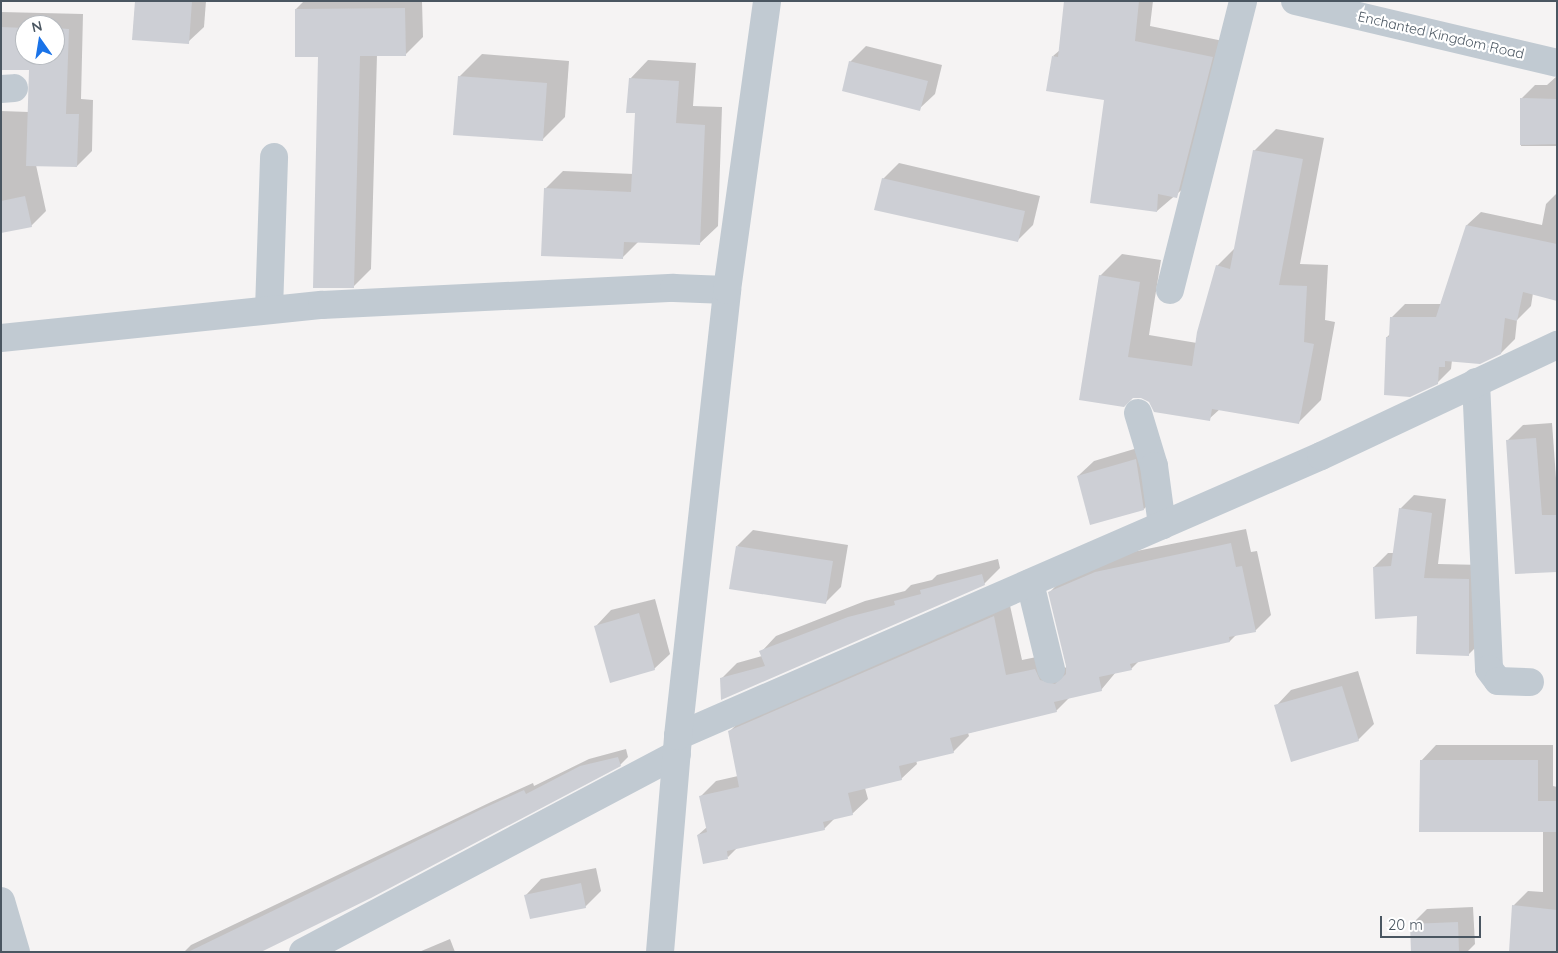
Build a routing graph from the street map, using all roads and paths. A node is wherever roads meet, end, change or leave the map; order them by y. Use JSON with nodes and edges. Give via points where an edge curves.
{"nodes":[{"id":1,"x":767,"y":1,"type":"edge"},
{"id":2,"x":1243,"y":1,"type":"edge"},
{"id":3,"x":1295,"y":1,"type":"edge"},
{"id":4,"x":1557,"y":63,"type":"edge"},
{"id":5,"x":274,"y":156,"type":"dead end"},
{"id":6,"x":728,"y":290,"type":"junction"},
{"id":7,"x":1170,"y":290,"type":"dead end"},
{"id":8,"x":269,"y":310,"type":"junction"},
{"id":9,"x":1,"y":338,"type":"edge"},
{"id":10,"x":1557,"y":345,"type":"edge"},
{"id":11,"x":1476,"y":382,"type":"junction"},
{"id":12,"x":1138,"y":413,"type":"dead end"},
{"id":13,"x":1162,"y":525,"type":"junction"},
{"id":14,"x":1030,"y":583,"type":"junction"},
{"id":15,"x":1051,"y":669,"type":"dead end"},
{"id":16,"x":1530,"y":682,"type":"dead end"},
{"id":17,"x":678,"y":745,"type":"junction"},
{"id":18,"x":1,"y":900,"type":"edge"},
{"id":19,"x":16,"y":952,"type":"edge"},
{"id":20,"x":303,"y":952,"type":"edge"},
{"id":21,"x":660,"y":952,"type":"edge"}],
"edges":[{"from":1,"to":6,"type":"street"},
{"from":2,"to":7,"type":"street"},
{"from":3,"to":4,"type":"street","name":"Enchanted Kingdom Road"},
{"from":5,"to":8,"type":"street"},
{"from":6,"to":8,"type":"street","via":[[674,288]]},
{"from":6,"to":17,"type":"street"},
{"from":8,"to":9,"type":"street"},
{"from":10,"to":11,"type":"street"},
{"from":11,"to":13,"type":"street","via":[[1321,456]]},
{"from":11,"to":16,"type":"street","via":[[1489,669],[1498,681]]},
{"from":12,"to":13,"type":"street","via":[[1154,466]]},
{"from":13,"to":14,"type":"street"},
{"from":14,"to":15,"type":"street"},
{"from":14,"to":17,"type":"street"},
{"from":17,"to":20,"type":"street"},
{"from":17,"to":21,"type":"street"},
{"from":18,"to":19,"type":"street"}]}
